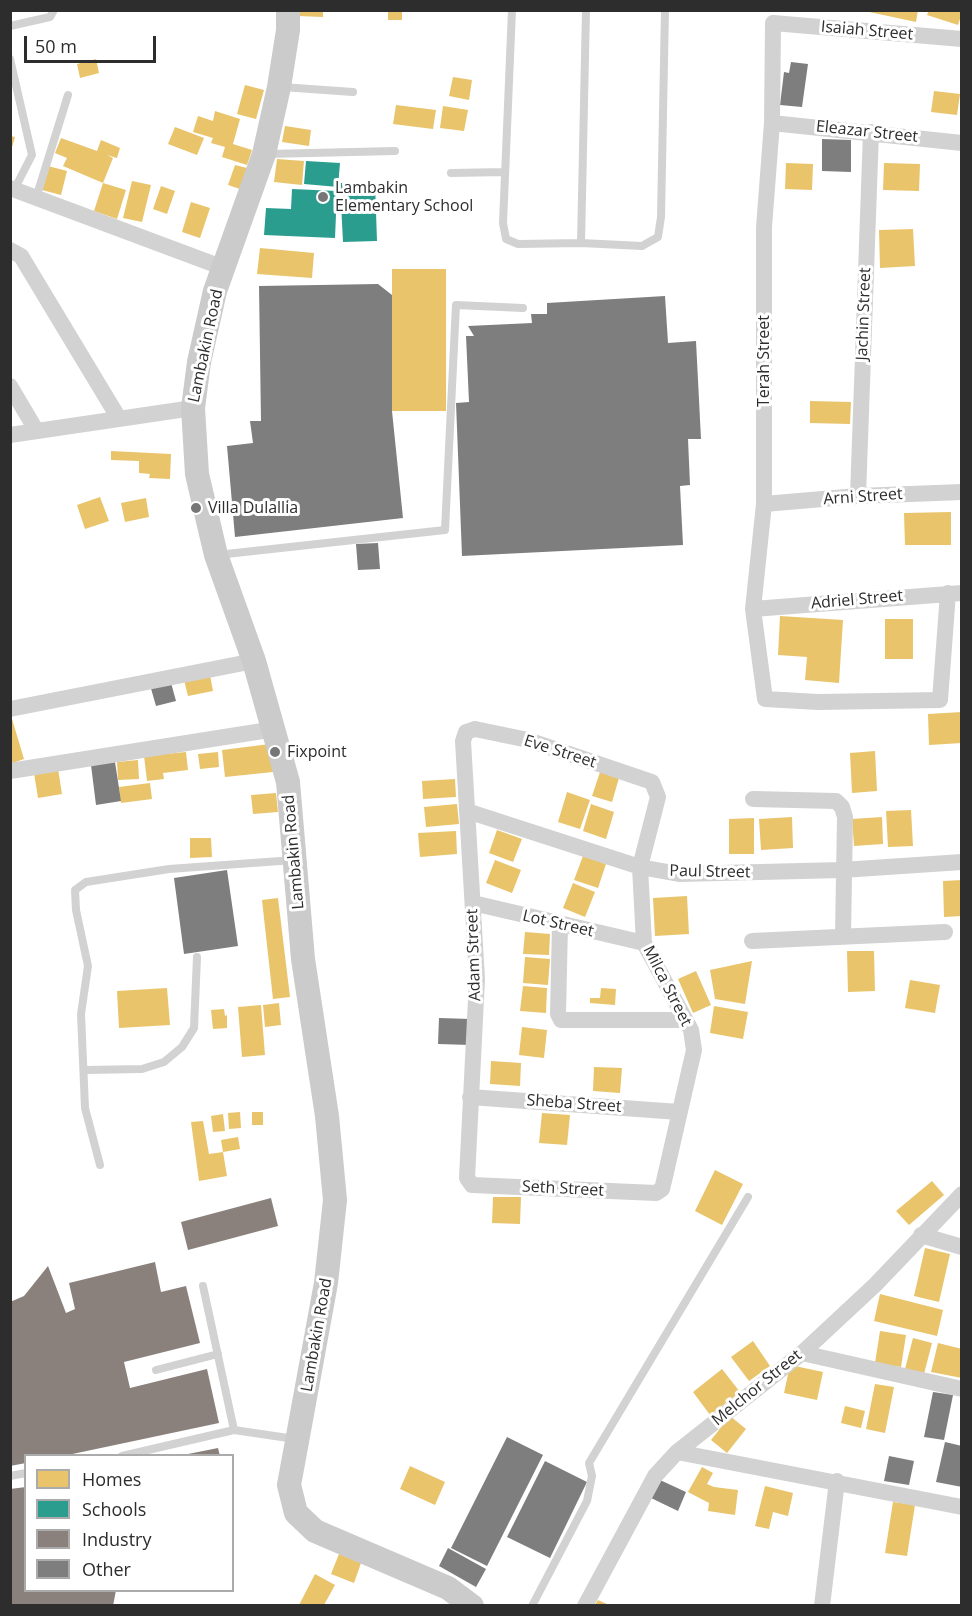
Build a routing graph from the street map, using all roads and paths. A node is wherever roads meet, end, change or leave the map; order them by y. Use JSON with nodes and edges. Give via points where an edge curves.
{"nodes":[{"id":1,"x":54,"y":10,"type":"edge"},
{"id":2,"x":288,"y":10,"type":"edge"},
{"id":3,"x":512,"y":10,"type":"edge"},
{"id":4,"x":586,"y":10,"type":"edge"},
{"id":5,"x":665,"y":10,"type":"edge"},
{"id":6,"x":773,"y":23,"type":"joint"},
{"id":7,"x":10,"y":26,"type":"edge"},
{"id":8,"x":962,"y":39,"type":"edge"},
{"id":9,"x":10,"y":59,"type":"edge"},
{"id":10,"x":279,"y":87,"type":"junction"},
{"id":11,"x":353,"y":92,"type":"dead end"},
{"id":12,"x":68,"y":95,"type":"dead end"},
{"id":13,"x":772,"y":123,"type":"junction"},
{"id":14,"x":871,"y":132,"type":"junction"},
{"id":15,"x":962,"y":143,"type":"edge"},
{"id":16,"x":395,"y":151,"type":"dead end"},
{"id":17,"x":264,"y":154,"type":"junction"},
{"id":18,"x":505,"y":172,"type":"junction"},
{"id":19,"x":451,"y":173,"type":"dead end"},
{"id":20,"x":13,"y":189,"type":"edge"},
{"id":21,"x":36,"y":198,"type":"junction"},
{"id":22,"x":581,"y":243,"type":"junction"},
{"id":23,"x":10,"y":250,"type":"edge"},
{"id":24,"x":224,"y":268,"type":"junction"},
{"id":25,"x":523,"y":308,"type":"dead end"},
{"id":26,"x":10,"y":386,"type":"edge"},
{"id":27,"x":193,"y":408,"type":"junction"},
{"id":28,"x":118,"y":417,"type":"junction"},
{"id":29,"x":36,"y":429,"type":"junction"},
{"id":30,"x":10,"y":435,"type":"edge"},
{"id":31,"x":962,"y":492,"type":"edge"},
{"id":32,"x":858,"y":496,"type":"junction"},
{"id":33,"x":764,"y":504,"type":"junction"},
{"id":34,"x":216,"y":555,"type":"junction"},
{"id":35,"x":955,"y":593,"type":"edge"},
{"id":36,"x":753,"y":609,"type":"junction"},
{"id":37,"x":254,"y":660,"type":"junction"},
{"id":38,"x":10,"y":709,"type":"edge"},
{"id":39,"x":275,"y":729,"type":"junction"},
{"id":40,"x":466,"y":732,"type":"joint"},
{"id":41,"x":10,"y":771,"type":"edge"},
{"id":42,"x":652,"y":782,"type":"joint"},
{"id":43,"x":753,"y":799,"type":"dead end"},
{"id":44,"x":467,"y":811,"type":"junction"},
{"id":45,"x":294,"y":860,"type":"junction"},
{"id":46,"x":962,"y":862,"type":"edge"},
{"id":47,"x":640,"y":867,"type":"junction"},
{"id":48,"x":843,"y":870,"type":"junction"},
{"id":49,"x":472,"y":903,"type":"junction"},
{"id":50,"x":560,"y":925,"type":"junction"},
{"id":51,"x":945,"y":932,"type":"dead end"},
{"id":52,"x":843,"y":936,"type":"junction"},
{"id":53,"x":752,"y":941,"type":"dead end"},
{"id":54,"x":644,"y":943,"type":"junction"},
{"id":55,"x":197,"y":957,"type":"dead end"},
{"id":56,"x":683,"y":1020,"type":"junction"},
{"id":57,"x":86,"y":1070,"type":"junction"},
{"id":58,"x":470,"y":1097,"type":"junction"},
{"id":59,"x":679,"y":1112,"type":"junction"},
{"id":60,"x":100,"y":1165,"type":"dead end"},
{"id":61,"x":467,"y":1178,"type":"joint"},
{"id":62,"x":662,"y":1189,"type":"joint"},
{"id":63,"x":962,"y":1194,"type":"edge"},
{"id":64,"x":748,"y":1197,"type":"dead end"},
{"id":65,"x":921,"y":1235,"type":"junction"},
{"id":66,"x":962,"y":1247,"type":"edge"},
{"id":67,"x":203,"y":1286,"type":"dead end"},
{"id":68,"x":802,"y":1353,"type":"junction"},
{"id":69,"x":218,"y":1354,"type":"junction"},
{"id":70,"x":156,"y":1370,"type":"dead end"},
{"id":71,"x":962,"y":1389,"type":"edge"},
{"id":72,"x":234,"y":1430,"type":"junction"},
{"id":73,"x":298,"y":1440,"type":"junction"},
{"id":74,"x":677,"y":1452,"type":"junction"},
{"id":75,"x":126,"y":1454,"type":"edge"},
{"id":76,"x":837,"y":1481,"type":"junction"},
{"id":77,"x":962,"y":1507,"type":"edge"},
{"id":78,"x":472,"y":1605,"type":"edge"},
{"id":79,"x":531,"y":1605,"type":"edge"},
{"id":80,"x":585,"y":1605,"type":"edge"},
{"id":81,"x":822,"y":1605,"type":"edge"}],
"edges":[{"from":1,"to":7,"type":"lane","via":[[50,17]]},
{"from":2,"to":10,"type":"main road","name":"Lambakin Road"},
{"from":3,"to":18,"type":"lane"},
{"from":4,"to":22,"type":"lane"},
{"from":5,"to":22,"type":"lane","via":[[658,237],[642,246]]},
{"from":6,"to":8,"type":"street","name":"Isaiah Street"},
{"from":6,"to":13,"type":"street","name":"Terah Street"},
{"from":9,"to":20,"type":"lane","via":[[32,155]]},
{"from":10,"to":11,"type":"lane"},
{"from":10,"to":17,"type":"main road","name":"Lambakin Road"},
{"from":12,"to":21,"type":"lane"},
{"from":13,"to":14,"type":"street","name":"Eleazar Street"},
{"from":13,"to":33,"type":"street","name":"Terah Street","via":[[764,227]]},
{"from":14,"to":15,"type":"street","name":"Eleazar Street"},
{"from":14,"to":32,"type":"street","name":"Jachin Street"},
{"from":16,"to":17,"type":"lane"},
{"from":17,"to":24,"type":"main road","name":"Lambakin Road"},
{"from":18,"to":19,"type":"lane"},
{"from":18,"to":22,"type":"lane","via":[[506,239],[518,244]]},
{"from":20,"to":21,"type":"street"},
{"from":21,"to":24,"type":"street"},
{"from":23,"to":28,"type":"street","via":[[21,256]]},
{"from":24,"to":27,"type":"main road","name":"Lambakin Road","via":[[206,327]]},
{"from":25,"to":34,"type":"lane","via":[[456,305],[445,530]]},
{"from":26,"to":29,"type":"street"},
{"from":27,"to":28,"type":"street"},
{"from":27,"to":34,"type":"main road","name":"Lambakin Road","via":[[197,474]]},
{"from":28,"to":29,"type":"street"},
{"from":29,"to":30,"type":"street"},
{"from":31,"to":32,"type":"street","name":"Arni Street"},
{"from":32,"to":33,"type":"street","name":"Arni Street"},
{"from":33,"to":36,"type":"street","name":"Terah Street"},
{"from":34,"to":37,"type":"main road","name":"Lambakin Road"},
{"from":35,"to":36,"type":"street","name":"Adriel Street"},
{"from":35,"to":36,"type":"street","name":"Terah Street","via":[[940,700],[765,699]]},
{"from":37,"to":38,"type":"street"},
{"from":37,"to":39,"type":"main road","name":"Lambakin Road"},
{"from":39,"to":41,"type":"street"},
{"from":39,"to":45,"type":"main road","name":"Lambakin Road","via":[[288,782]]},
{"from":40,"to":42,"type":"street","name":"Eve Street","via":[[475,729],[528,740]]},
{"from":40,"to":44,"type":"street","name":"Adam Street","via":[[463,741]]},
{"from":42,"to":47,"type":"street","name":"Milca Street","via":[[658,797]]},
{"from":43,"to":48,"type":"street","via":[[836,801],[844,817]]},
{"from":44,"to":47,"type":"street","name":"Paul Street"},
{"from":44,"to":49,"type":"street","name":"Adam Street"},
{"from":45,"to":57,"type":"lane","via":[[169,869],[86,882],[75,890],[88,966],[81,1014]]},
{"from":45,"to":73,"type":"main road","name":"Lambakin Road","via":[[303,960],[327,1116],[335,1200],[326,1283]]},
{"from":46,"to":48,"type":"street","name":"Paul Street"},
{"from":47,"to":48,"type":"street","name":"Paul Street","via":[[679,874]]},
{"from":47,"to":54,"type":"street","name":"Milca Street"},
{"from":48,"to":52,"type":"street"},
{"from":49,"to":50,"type":"street","name":"Lot Street"},
{"from":49,"to":58,"type":"street","name":"Adam Street","via":[[477,979]]},
{"from":50,"to":54,"type":"street","name":"Lot Street"},
{"from":50,"to":56,"type":"street","via":[[561,1020]]},
{"from":51,"to":52,"type":"street"},
{"from":52,"to":53,"type":"street"},
{"from":54,"to":56,"type":"street","name":"Milca Street"},
{"from":55,"to":57,"type":"lane","via":[[194,1028],[182,1047],[164,1062],[142,1069]]},
{"from":56,"to":59,"type":"street","name":"Milca Street","via":[[691,1030],[694,1050]]},
{"from":57,"to":60,"type":"lane","via":[[86,1108]]},
{"from":58,"to":59,"type":"street","name":"Sheba Street"},
{"from":58,"to":61,"type":"street","name":"Adam Street"},
{"from":59,"to":62,"type":"street","name":"Milca Street"},
{"from":61,"to":62,"type":"street","name":"Seth Street","via":[[472,1185],[656,1192]]},
{"from":63,"to":65,"type":"street","name":"Melchor Street"},
{"from":64,"to":79,"type":"lane","via":[[589,1463],[592,1476],[587,1501]]},
{"from":65,"to":66,"type":"street"},
{"from":65,"to":68,"type":"street","name":"Melchor Street","via":[[875,1285]]},
{"from":67,"to":69,"type":"lane"},
{"from":68,"to":71,"type":"street"},
{"from":68,"to":74,"type":"street","name":"Melchor Street"},
{"from":69,"to":70,"type":"lane"},
{"from":69,"to":72,"type":"lane"},
{"from":72,"to":73,"type":"lane"},
{"from":72,"to":75,"type":"lane"},
{"from":73,"to":78,"type":"main road","name":"Lambakin Road","via":[[289,1485],[296,1513],[304,1524],[448,1588]]},
{"from":74,"to":76,"type":"street"},
{"from":74,"to":80,"type":"street","name":"Melchor Street","via":[[655,1476]]},
{"from":76,"to":77,"type":"street"},
{"from":76,"to":81,"type":"street"}]}
